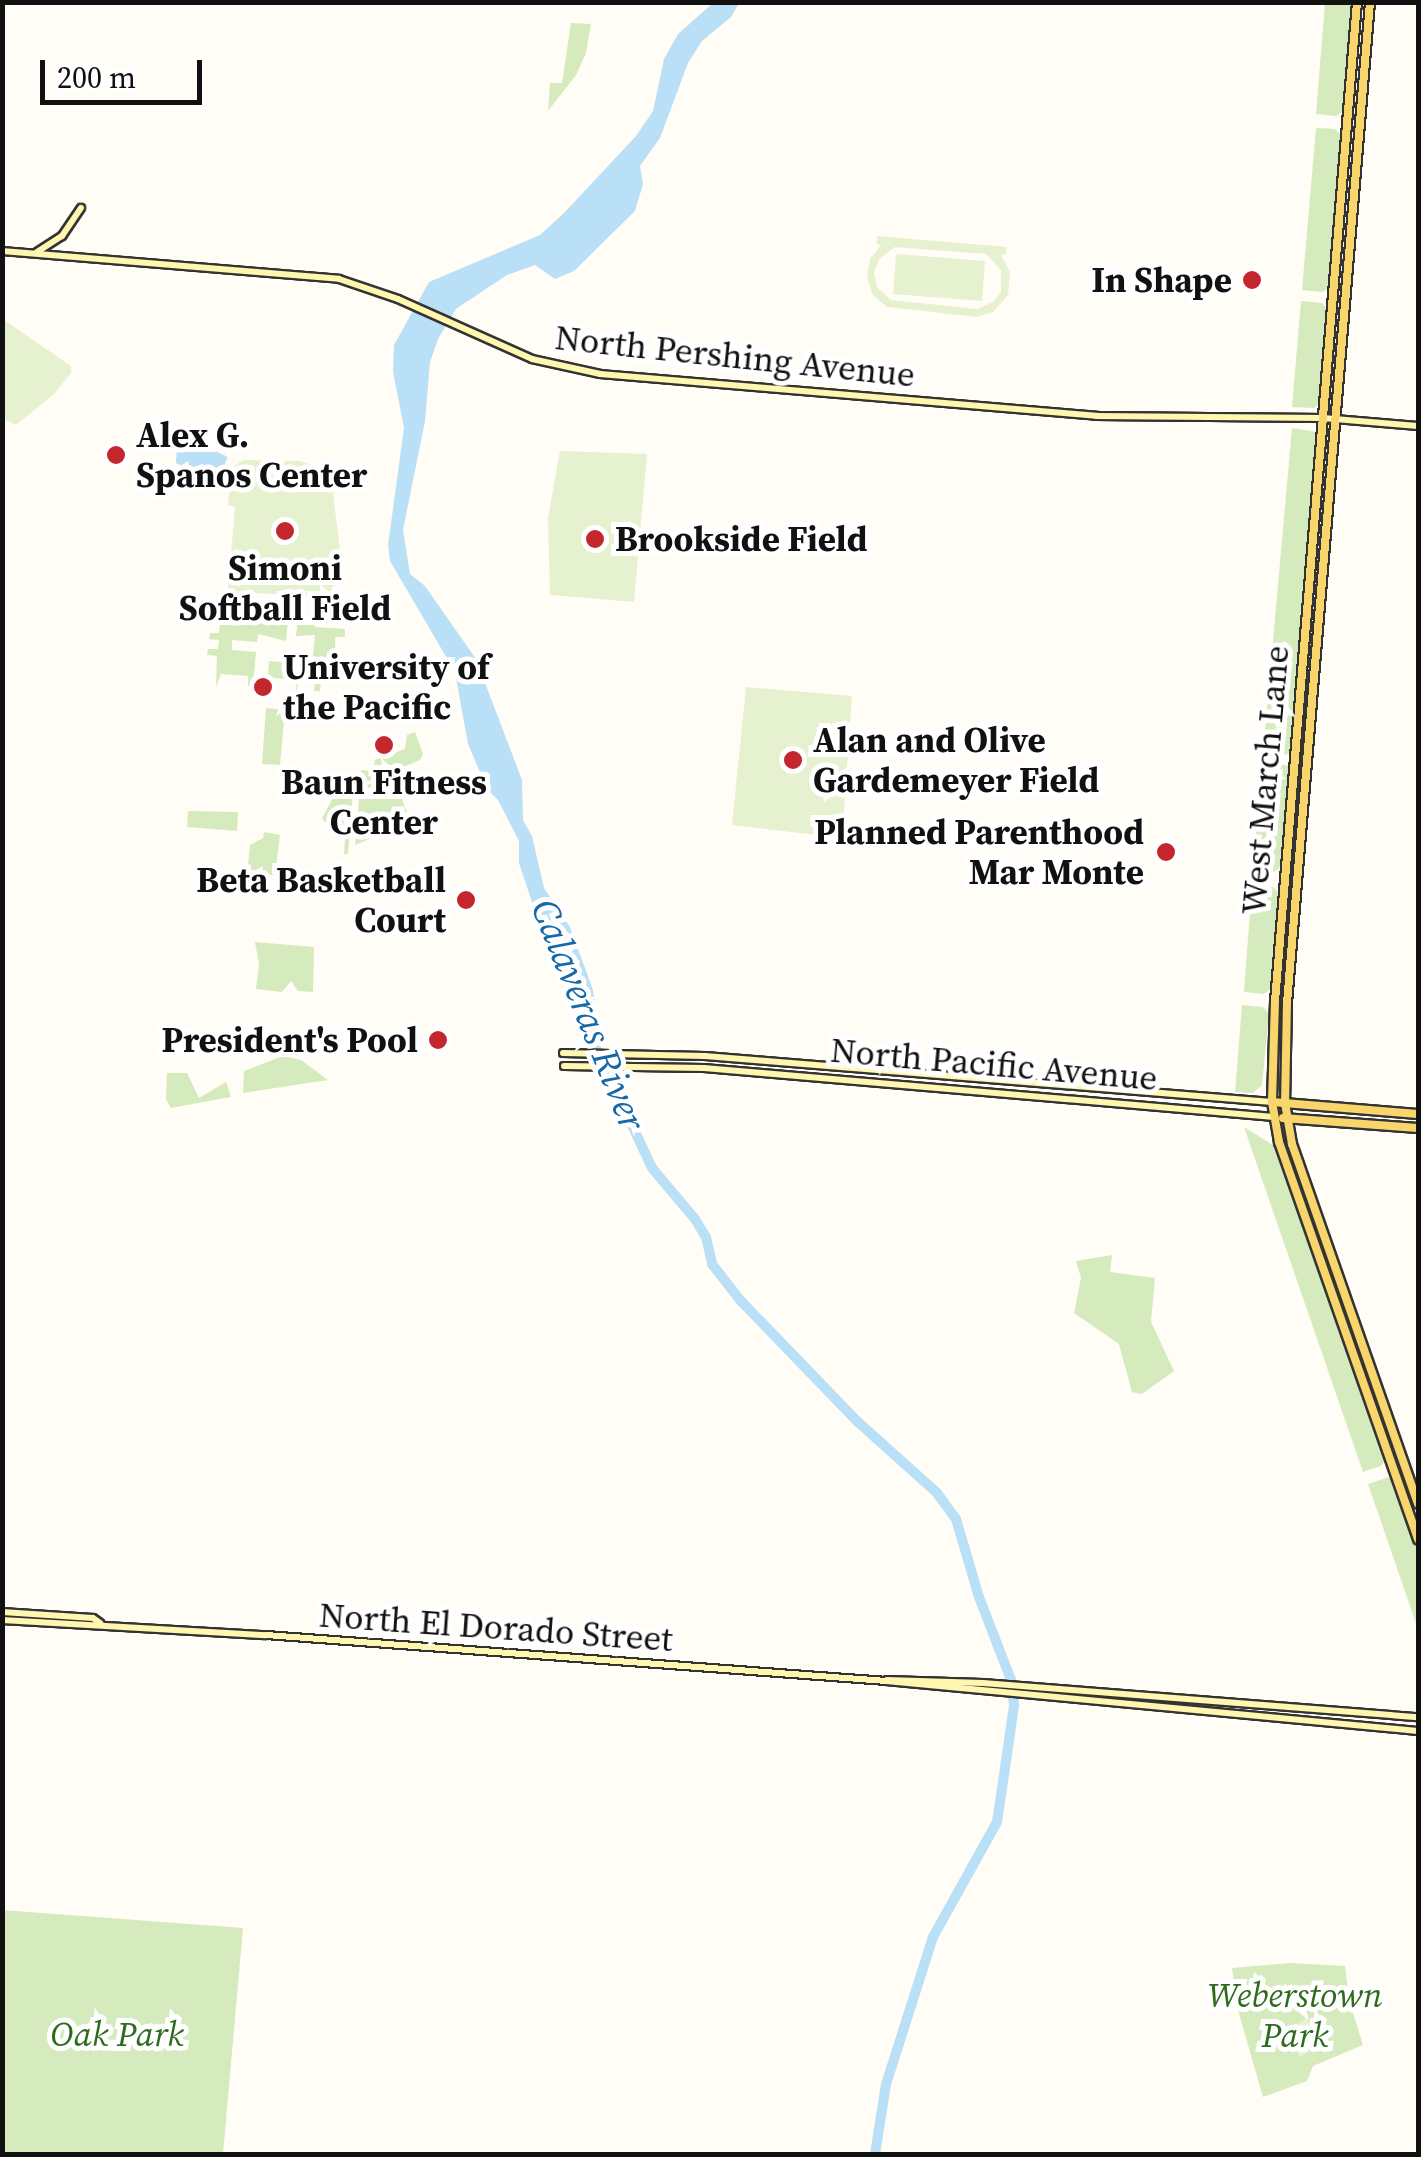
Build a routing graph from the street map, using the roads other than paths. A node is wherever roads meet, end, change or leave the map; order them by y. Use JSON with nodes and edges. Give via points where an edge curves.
{"nodes":[{"id":1,"x":1357,"y":2,"type":"edge"},
{"id":2,"x":1370,"y":2,"type":"edge"},
{"id":3,"x":81,"y":208,"type":"dead end"},
{"id":4,"x":2,"y":251,"type":"edge"},
{"id":5,"x":35,"y":253,"type":"junction"},
{"id":6,"x":1323,"y":418,"type":"junction"},
{"id":7,"x":1336,"y":418,"type":"junction"},
{"id":8,"x":1418,"y":426,"type":"edge"},
{"id":9,"x":563,"y":1054,"type":"dead end"},
{"id":10,"x":705,"y":1056,"type":"junction"},
{"id":11,"x":564,"y":1066,"type":"dead end"},
{"id":12,"x":666,"y":1066,"type":"junction"},
{"id":13,"x":864,"y":1070,"type":"junction"},
{"id":14,"x":832,"y":1078,"type":"junction"},
{"id":15,"x":1042,"y":1082,"type":"junction"},
{"id":16,"x":1014,"y":1092,"type":"junction"},
{"id":17,"x":1272,"y":1102,"type":"junction"},
{"id":18,"x":1285,"y":1104,"type":"junction"},
{"id":19,"x":1418,"y":1114,"type":"edge"},
{"id":20,"x":1274,"y":1117,"type":"junction"},
{"id":21,"x":1287,"y":1118,"type":"junction"},
{"id":22,"x":1418,"y":1128,"type":"edge"},
{"id":23,"x":1418,"y":1504,"type":"edge"},
{"id":24,"x":1418,"y":1539,"type":"edge"},
{"id":25,"x":2,"y":1612,"type":"edge"},
{"id":26,"x":2,"y":1620,"type":"edge"},
{"id":27,"x":101,"y":1623,"type":"junction"},
{"id":28,"x":1119,"y":1698,"type":"junction"},
{"id":29,"x":1418,"y":1718,"type":"edge"},
{"id":30,"x":1418,"y":1731,"type":"edge"}],
"edges":[{"from":1,"to":6,"type":"main road","name":"West March Lane"},
{"from":2,"to":7,"type":"main road","name":"West March Lane"},
{"from":3,"to":5,"type":"main road","via":[[62,236]]},
{"from":4,"to":5,"type":"main road","name":"North Pershing Avenue"},
{"from":5,"to":6,"type":"main road","name":"North Pershing Avenue","via":[[314,274],[398,299],[554,366],[600,374],[1096,416]]},
{"from":6,"to":7,"type":"main road","name":"North Pershing Avenue"},
{"from":6,"to":17,"type":"main road","name":"West March Lane"},
{"from":7,"to":8,"type":"main road","name":"North Pershing Avenue"},
{"from":7,"to":18,"type":"main road","name":"West March Lane","via":[[1287,1002]]},
{"from":9,"to":10,"type":"main road"},
{"from":10,"to":12,"type":"main road"},
{"from":10,"to":13,"type":"main road"},
{"from":11,"to":12,"type":"main road","name":"North Pacific Avenue"},
{"from":12,"to":14,"type":"main road","name":"North Pacific Avenue"},
{"from":13,"to":14,"type":"main road","via":[[839,1071]]},
{"from":13,"to":15,"type":"main road"},
{"from":14,"to":16,"type":"main road","name":"North Pacific Avenue"},
{"from":15,"to":16,"type":"main road"},
{"from":15,"to":17,"type":"main road"},
{"from":16,"to":20,"type":"main road","name":"North Pacific Avenue"},
{"from":17,"to":18,"type":"main road"},
{"from":17,"to":20,"type":"main road","name":"West March Lane"},
{"from":18,"to":19,"type":"main road"},
{"from":18,"to":21,"type":"main road","name":"West March Lane"},
{"from":20,"to":21,"type":"main road","name":"North Pacific Avenue"},
{"from":20,"to":24,"type":"main road","name":"West March Lane"},
{"from":21,"to":22,"type":"main road","name":"North Pacific Avenue"},
{"from":21,"to":23,"type":"main road","name":"West March Lane"},
{"from":25,"to":27,"type":"main road","name":"North El Dorado Street"},
{"from":26,"to":27,"type":"main road","name":"North El Dorado Street"},
{"from":27,"to":28,"type":"main road","name":"North El Dorado Street"},
{"from":28,"to":29,"type":"main road","name":"North El Dorado Street"},
{"from":28,"to":30,"type":"main road","name":"North El Dorado Street"}]}
